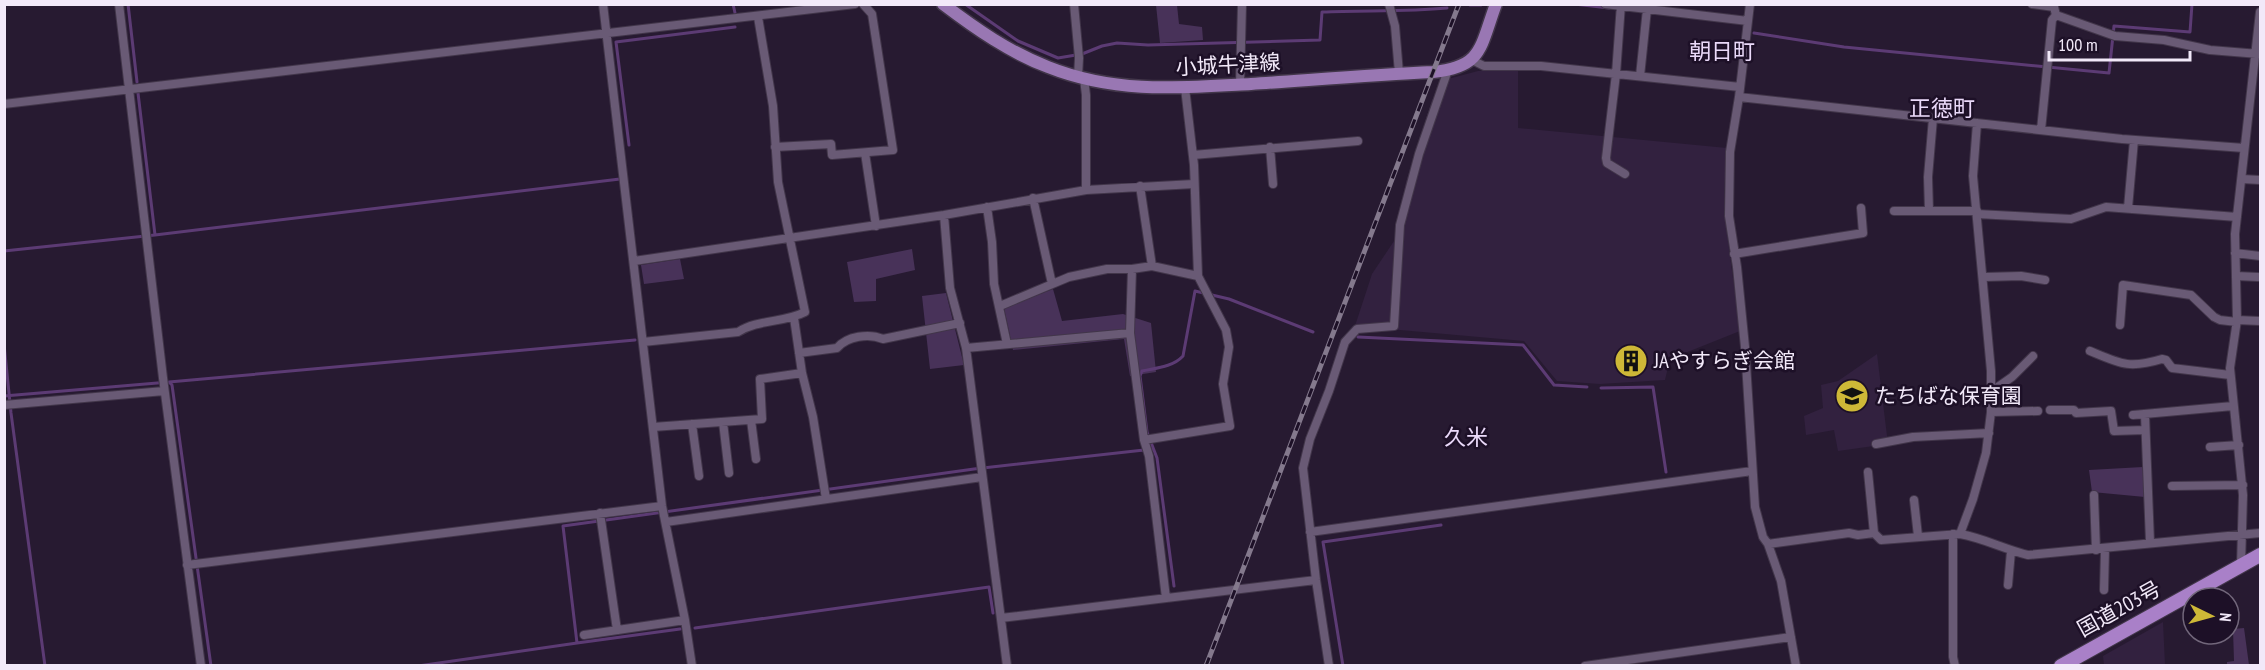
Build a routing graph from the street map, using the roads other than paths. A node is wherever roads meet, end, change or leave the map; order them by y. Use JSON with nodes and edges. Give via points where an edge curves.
{"nodes":[{"id":1,"x":119,"y":4,"type":"edge"},
{"id":2,"x":603,"y":4,"type":"edge"},
{"id":3,"x":855,"y":4,"type":"edge"},
{"id":4,"x":863,"y":4,"type":"edge"},
{"id":5,"x":943,"y":4,"type":"edge"},
{"id":6,"x":1074,"y":4,"type":"edge"},
{"id":7,"x":1242,"y":4,"type":"edge"},
{"id":8,"x":1496,"y":4,"type":"edge"},
{"id":9,"x":1605,"y":4,"type":"edge"},
{"id":10,"x":1686,"y":4,"type":"edge"},
{"id":11,"x":1750,"y":4,"type":"edge"},
{"id":12,"x":2031,"y":4,"type":"edge"},
{"id":13,"x":1389,"y":7,"type":"edge"},
{"id":14,"x":1621,"y":8,"type":"edge"},
{"id":15,"x":1647,"y":9,"type":"junction"},
{"id":16,"x":2056,"y":9,"type":"edge"},
{"id":17,"x":2260,"y":12,"type":"edge"},
{"id":18,"x":1686,"y":14,"type":"junction"},
{"id":19,"x":758,"y":17,"type":"junction"},
{"id":20,"x":1748,"y":21,"type":"junction"},
{"id":21,"x":607,"y":35,"type":"junction"},
{"id":22,"x":2259,"y":54,"type":"edge"},
{"id":23,"x":1472,"y":60,"type":"junction"},
{"id":24,"x":1448,"y":70,"type":"junction"},
{"id":25,"x":1399,"y":73,"type":"junction"},
{"id":26,"x":1616,"y":74,"type":"junction"},
{"id":27,"x":1640,"y":76,"type":"junction"},
{"id":28,"x":1081,"y":78,"type":"junction"},
{"id":29,"x":1240,"y":84,"type":"junction"},
{"id":30,"x":1740,"y":87,"type":"junction"},
{"id":31,"x":1185,"y":88,"type":"junction"},
{"id":32,"x":128,"y":90,"type":"junction"},
{"id":33,"x":1739,"y":97,"type":"junction"},
{"id":34,"x":4,"y":104,"type":"edge"},
{"id":35,"x":1933,"y":118,"type":"junction"},
{"id":36,"x":1977,"y":123,"type":"junction"},
{"id":37,"x":2041,"y":130,"type":"junction"},
{"id":38,"x":2134,"y":140,"type":"junction"},
{"id":39,"x":1358,"y":141,"type":"dead end"},
{"id":40,"x":774,"y":147,"type":"junction"},
{"id":41,"x":1270,"y":147,"type":"junction"},
{"id":42,"x":2244,"y":148,"type":"junction"},
{"id":43,"x":865,"y":153,"type":"junction"},
{"id":44,"x":1192,"y":155,"type":"junction"},
{"id":45,"x":1625,"y":174,"type":"dead end"},
{"id":46,"x":2242,"y":178,"type":"junction"},
{"id":47,"x":2260,"y":180,"type":"edge"},
{"id":48,"x":1194,"y":184,"type":"junction"},
{"id":49,"x":1273,"y":184,"type":"dead end"},
{"id":50,"x":1140,"y":186,"type":"junction"},
{"id":51,"x":1086,"y":190,"type":"junction"},
{"id":52,"x":1033,"y":198,"type":"junction"},
{"id":53,"x":987,"y":207,"type":"junction"},
{"id":54,"x":1861,"y":208,"type":"dead end"},
{"id":55,"x":2128,"y":208,"type":"junction"},
{"id":56,"x":1894,"y":211,"type":"dead end"},
{"id":57,"x":1929,"y":211,"type":"junction"},
{"id":58,"x":1977,"y":212,"type":"junction"},
{"id":59,"x":944,"y":215,"type":"junction"},
{"id":60,"x":2237,"y":217,"type":"junction"},
{"id":61,"x":876,"y":226,"type":"junction"},
{"id":62,"x":789,"y":238,"type":"junction"},
{"id":63,"x":2235,"y":253,"type":"junction"},
{"id":64,"x":1734,"y":254,"type":"junction"},
{"id":65,"x":2260,"y":256,"type":"edge"},
{"id":66,"x":634,"y":261,"type":"junction"},
{"id":67,"x":1152,"y":266,"type":"junction"},
{"id":68,"x":1132,"y":269,"type":"junction"},
{"id":69,"x":1198,"y":276,"type":"junction"},
{"id":70,"x":2236,"y":276,"type":"junction"},
{"id":71,"x":1984,"y":277,"type":"junction"},
{"id":72,"x":2258,"y":277,"type":"dead end"},
{"id":73,"x":2045,"y":280,"type":"dead end"},
{"id":74,"x":1052,"y":284,"type":"junction"},
{"id":75,"x":1000,"y":306,"type":"junction"},
{"id":76,"x":794,"y":318,"type":"junction"},
{"id":77,"x":2237,"y":321,"type":"junction"},
{"id":78,"x":2260,"y":321,"type":"edge"},
{"id":79,"x":960,"y":323,"type":"junction"},
{"id":80,"x":2120,"y":324,"type":"dead end"},
{"id":81,"x":1130,"y":333,"type":"junction"},
{"id":82,"x":643,"y":342,"type":"junction"},
{"id":83,"x":1007,"y":344,"type":"junction"},
{"id":84,"x":966,"y":348,"type":"junction"},
{"id":85,"x":2091,"y":351,"type":"dead end"},
{"id":86,"x":799,"y":353,"type":"junction"},
{"id":87,"x":2033,"y":356,"type":"dead end"},
{"id":88,"x":802,"y":373,"type":"junction"},
{"id":89,"x":2230,"y":375,"type":"junction"},
{"id":90,"x":164,"y":391,"type":"junction"},
{"id":91,"x":1992,"y":391,"type":"junction"},
{"id":92,"x":5,"y":405,"type":"edge"},
{"id":93,"x":2233,"y":406,"type":"junction"},
{"id":94,"x":2050,"y":410,"type":"dead end"},
{"id":95,"x":2038,"y":411,"type":"dead end"},
{"id":96,"x":1991,"y":412,"type":"junction"},
{"id":97,"x":2133,"y":415,"type":"dead end"},
{"id":98,"x":2145,"y":415,"type":"junction"},
{"id":99,"x":751,"y":420,"type":"junction"},
{"id":100,"x":723,"y":422,"type":"junction"},
{"id":101,"x":693,"y":424,"type":"junction"},
{"id":102,"x":653,"y":427,"type":"junction"},
{"id":103,"x":2145,"y":430,"type":"junction"},
{"id":104,"x":1989,"y":434,"type":"junction"},
{"id":105,"x":1144,"y":440,"type":"junction"},
{"id":106,"x":1876,"y":444,"type":"dead end"},
{"id":107,"x":2239,"y":445,"type":"junction"},
{"id":108,"x":2210,"y":447,"type":"dead end"},
{"id":109,"x":756,"y":459,"type":"dead end"},
{"id":110,"x":1752,"y":471,"type":"junction"},
{"id":111,"x":1868,"y":472,"type":"dead end"},
{"id":112,"x":729,"y":473,"type":"dead end"},
{"id":113,"x":699,"y":476,"type":"dead end"},
{"id":114,"x":982,"y":477,"type":"junction"},
{"id":115,"x":2243,"y":485,"type":"junction"},
{"id":116,"x":2172,"y":486,"type":"dead end"},
{"id":117,"x":2094,"y":495,"type":"dead end"},
{"id":118,"x":826,"y":499,"type":"junction"},
{"id":119,"x":1914,"y":500,"type":"dead end"},
{"id":120,"x":662,"y":506,"type":"junction"},
{"id":121,"x":600,"y":513,"type":"junction"},
{"id":122,"x":666,"y":522,"type":"junction"},
{"id":123,"x":1310,"y":532,"type":"junction"},
{"id":124,"x":1874,"y":533,"type":"junction"},
{"id":125,"x":2260,"y":533,"type":"edge"},
{"id":126,"x":1956,"y":534,"type":"junction"},
{"id":127,"x":2242,"y":534,"type":"junction"},
{"id":128,"x":1918,"y":536,"type":"junction"},
{"id":129,"x":2150,"y":542,"type":"junction"},
{"id":130,"x":1768,"y":544,"type":"junction"},
{"id":131,"x":2101,"y":549,"type":"junction"},
{"id":132,"x":2011,"y":551,"type":"junction"},
{"id":133,"x":2260,"y":555,"type":"edge"},
{"id":134,"x":187,"y":565,"type":"junction"},
{"id":135,"x":2241,"y":566,"type":"junction"},
{"id":136,"x":1316,"y":580,"type":"junction"},
{"id":137,"x":2008,"y":585,"type":"dead end"},
{"id":138,"x":2104,"y":590,"type":"dead end"},
{"id":139,"x":1166,"y":598,"type":"junction"},
{"id":140,"x":1001,"y":618,"type":"junction"},
{"id":141,"x":685,"y":620,"type":"junction"},
{"id":142,"x":617,"y":630,"type":"junction"},
{"id":143,"x":584,"y":635,"type":"dead end"},
{"id":144,"x":1791,"y":637,"type":"junction"},
{"id":145,"x":201,"y":666,"type":"edge"},
{"id":146,"x":692,"y":666,"type":"edge"},
{"id":147,"x":1007,"y":666,"type":"edge"},
{"id":148,"x":1329,"y":666,"type":"edge"},
{"id":149,"x":1585,"y":666,"type":"edge"},
{"id":150,"x":1796,"y":666,"type":"edge"},
{"id":151,"x":1955,"y":666,"type":"edge"},
{"id":152,"x":2061,"y":666,"type":"edge"}],
"edges":[{"from":1,"to":32,"type":"street"},
{"from":2,"to":21,"type":"street"},
{"from":3,"to":19,"type":"street"},
{"from":4,"to":43,"type":"street","via":[[872,14],[893,150]]},
{"from":5,"to":28,"type":"main road","name":"小城牛津線","via":[[1009,50]]},
{"from":6,"to":28,"type":"street"},
{"from":7,"to":29,"type":"street"},
{"from":8,"to":23,"type":"main road"},
{"from":9,"to":14,"type":"street"},
{"from":10,"to":18,"type":"street"},
{"from":11,"to":20,"type":"street"},
{"from":12,"to":16,"type":"street"},
{"from":13,"to":25,"type":"street","via":[[1395,26]]},
{"from":14,"to":15,"type":"street"},
{"from":14,"to":26,"type":"street"},
{"from":15,"to":18,"type":"street"},
{"from":15,"to":27,"type":"street"},
{"from":16,"to":22,"type":"street","via":[[2115,36]]},
{"from":16,"to":37,"type":"street"},
{"from":17,"to":22,"type":"street"},
{"from":18,"to":20,"type":"street"},
{"from":19,"to":21,"type":"street"},
{"from":19,"to":40,"type":"street","via":[[773,106]]},
{"from":20,"to":30,"type":"street"},
{"from":21,"to":32,"type":"street"},
{"from":21,"to":66,"type":"street"},
{"from":22,"to":42,"type":"street"},
{"from":23,"to":24,"type":"main road","name":"小城牛津線"},
{"from":23,"to":26,"type":"street","via":[[1484,66],[1541,66]]},
{"from":24,"to":25,"type":"main road","name":"小城牛津線"},
{"from":24,"to":123,"type":"street","via":[[1400,225],[1394,326],[1357,329],[1345,342],[1310,440],[1303,468]]},
{"from":25,"to":29,"type":"main road","name":"小城牛津線"},
{"from":26,"to":27,"type":"street"},
{"from":26,"to":45,"type":"street","via":[[1605,158]]},
{"from":27,"to":30,"type":"street"},
{"from":28,"to":31,"type":"main road","name":"小城牛津線","via":[[1139,88]]},
{"from":28,"to":51,"type":"street","via":[[1086,95]]},
{"from":29,"to":31,"type":"main road","name":"小城牛津線"},
{"from":30,"to":33,"type":"street"},
{"from":31,"to":44,"type":"street"},
{"from":32,"to":34,"type":"street"},
{"from":32,"to":90,"type":"street"},
{"from":33,"to":35,"type":"street"},
{"from":33,"to":64,"type":"street","via":[[1728,193]]},
{"from":35,"to":36,"type":"street"},
{"from":35,"to":57,"type":"street"},
{"from":36,"to":37,"type":"street"},
{"from":36,"to":58,"type":"street","via":[[1973,176]]},
{"from":37,"to":38,"type":"street"},
{"from":38,"to":42,"type":"street"},
{"from":38,"to":55,"type":"street"},
{"from":39,"to":41,"type":"street"},
{"from":40,"to":43,"type":"street","via":[[831,144],[832,155]]},
{"from":40,"to":62,"type":"street"},
{"from":41,"to":44,"type":"street"},
{"from":41,"to":49,"type":"street"},
{"from":42,"to":46,"type":"street"},
{"from":43,"to":61,"type":"street"},
{"from":44,"to":48,"type":"street"},
{"from":46,"to":47,"type":"street"},
{"from":46,"to":60,"type":"street"},
{"from":48,"to":50,"type":"street"},
{"from":48,"to":69,"type":"street"},
{"from":50,"to":51,"type":"street"},
{"from":50,"to":67,"type":"street"},
{"from":51,"to":52,"type":"street"},
{"from":52,"to":53,"type":"street"},
{"from":52,"to":74,"type":"street"},
{"from":53,"to":59,"type":"street"},
{"from":53,"to":75,"type":"street","via":[[994,284]]},
{"from":54,"to":64,"type":"street","via":[[1863,233]]},
{"from":55,"to":58,"type":"street","via":[[2106,207],[2071,219]]},
{"from":55,"to":60,"type":"street"},
{"from":56,"to":57,"type":"street"},
{"from":57,"to":58,"type":"street"},
{"from":58,"to":71,"type":"street"},
{"from":59,"to":61,"type":"street"},
{"from":59,"to":79,"type":"street","via":[[950,288]]},
{"from":60,"to":63,"type":"street"},
{"from":61,"to":62,"type":"street"},
{"from":62,"to":66,"type":"street"},
{"from":62,"to":76,"type":"street","via":[[805,312]]},
{"from":63,"to":65,"type":"street"},
{"from":63,"to":70,"type":"street"},
{"from":64,"to":110,"type":"street","via":[[1745,347]]},
{"from":66,"to":82,"type":"street"},
{"from":67,"to":68,"type":"street"},
{"from":67,"to":69,"type":"street"},
{"from":68,"to":74,"type":"street","via":[[1107,269]]},
{"from":68,"to":81,"type":"street"},
{"from":69,"to":105,"type":"street","via":[[1226,330],[1229,347],[1223,384],[1230,426]]},
{"from":70,"to":72,"type":"street"},
{"from":70,"to":77,"type":"street"},
{"from":71,"to":73,"type":"street"},
{"from":71,"to":91,"type":"street"},
{"from":74,"to":75,"type":"street"},
{"from":75,"to":83,"type":"street"},
{"from":76,"to":82,"type":"street","via":[[748,326],[738,332]]},
{"from":76,"to":86,"type":"street"},
{"from":77,"to":78,"type":"street"},
{"from":77,"to":80,"type":"street","via":[[2214,317],[2191,295],[2123,285]]},
{"from":77,"to":89,"type":"street"},
{"from":79,"to":84,"type":"street"},
{"from":79,"to":86,"type":"street","via":[[883,339],[872,334],[842,341],[837,348]]},
{"from":81,"to":83,"type":"street"},
{"from":81,"to":105,"type":"street"},
{"from":82,"to":102,"type":"street"},
{"from":83,"to":84,"type":"street"},
{"from":84,"to":114,"type":"street"},
{"from":85,"to":89,"type":"street","via":[[2130,366],[2162,359],[2172,368]]},
{"from":86,"to":88,"type":"street"},
{"from":87,"to":91,"type":"street"},
{"from":88,"to":99,"type":"street","via":[[760,379],[762,419]]},
{"from":88,"to":118,"type":"street"},
{"from":89,"to":93,"type":"street"},
{"from":90,"to":92,"type":"street"},
{"from":90,"to":134,"type":"street"},
{"from":91,"to":96,"type":"street"},
{"from":93,"to":98,"type":"street"},
{"from":93,"to":107,"type":"street"},
{"from":94,"to":103,"type":"street","via":[[2111,411],[2114,431]]},
{"from":95,"to":96,"type":"street"},
{"from":96,"to":104,"type":"street"},
{"from":97,"to":98,"type":"street"},
{"from":98,"to":103,"type":"street"},
{"from":99,"to":100,"type":"street"},
{"from":99,"to":109,"type":"street"},
{"from":100,"to":101,"type":"street"},
{"from":100,"to":112,"type":"street"},
{"from":101,"to":102,"type":"street"},
{"from":101,"to":113,"type":"street"},
{"from":102,"to":120,"type":"street"},
{"from":103,"to":129,"type":"street"},
{"from":104,"to":106,"type":"street"},
{"from":104,"to":126,"type":"street","via":[[1973,499]]},
{"from":105,"to":139,"type":"street"},
{"from":107,"to":108,"type":"street"},
{"from":107,"to":115,"type":"street"},
{"from":110,"to":123,"type":"street"},
{"from":110,"to":130,"type":"street","via":[[1755,507]]},
{"from":111,"to":124,"type":"street"},
{"from":114,"to":118,"type":"street"},
{"from":114,"to":140,"type":"street"},
{"from":115,"to":116,"type":"street"},
{"from":115,"to":127,"type":"street"},
{"from":117,"to":131,"type":"street"},
{"from":118,"to":122,"type":"street"},
{"from":119,"to":128,"type":"street"},
{"from":120,"to":121,"type":"street"},
{"from":120,"to":122,"type":"street"},
{"from":121,"to":134,"type":"street"},
{"from":121,"to":142,"type":"street"},
{"from":122,"to":141,"type":"street"},
{"from":123,"to":136,"type":"street"},
{"from":124,"to":128,"type":"street","via":[[1881,540]]},
{"from":124,"to":130,"type":"street"},
{"from":125,"to":127,"type":"street"},
{"from":126,"to":128,"type":"street"},
{"from":126,"to":132,"type":"street","via":[[1977,537]]},
{"from":126,"to":151,"type":"street"},
{"from":127,"to":129,"type":"street"},
{"from":127,"to":135,"type":"street"},
{"from":129,"to":131,"type":"street"},
{"from":130,"to":144,"type":"street","via":[[1781,582]]},
{"from":131,"to":132,"type":"street","via":[[2028,555]]},
{"from":131,"to":138,"type":"street"},
{"from":132,"to":137,"type":"street"},
{"from":133,"to":135,"type":"highway","name":"国道203号"},
{"from":134,"to":145,"type":"street"},
{"from":135,"to":152,"type":"highway","name":"国道203号"},
{"from":136,"to":139,"type":"street"},
{"from":136,"to":148,"type":"street"},
{"from":139,"to":140,"type":"street"},
{"from":140,"to":147,"type":"street"},
{"from":141,"to":142,"type":"street"},
{"from":141,"to":146,"type":"street"},
{"from":142,"to":143,"type":"street"},
{"from":144,"to":149,"type":"street"},
{"from":144,"to":150,"type":"street"}]}
